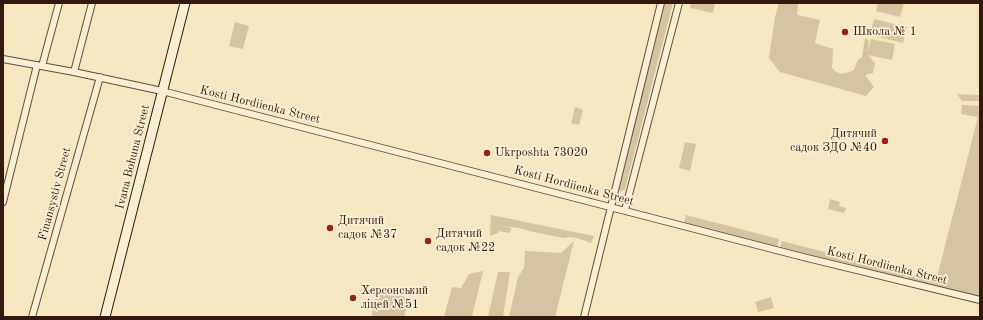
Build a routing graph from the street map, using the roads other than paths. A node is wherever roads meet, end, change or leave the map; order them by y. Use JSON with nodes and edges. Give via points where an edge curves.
{"nodes":[{"id":1,"x":59,"y":3,"type":"edge"},
{"id":2,"x":92,"y":3,"type":"edge"},
{"id":3,"x":185,"y":3,"type":"edge"},
{"id":4,"x":662,"y":3,"type":"edge"},
{"id":5,"x":679,"y":3,"type":"edge"},
{"id":6,"x":3,"y":59,"type":"edge"},
{"id":7,"x":39,"y":65,"type":"junction"},
{"id":8,"x":74,"y":72,"type":"junction"},
{"id":9,"x":100,"y":78,"type":"junction"},
{"id":10,"x":162,"y":91,"type":"junction"},
{"id":11,"x":3,"y":202,"type":"edge"},
{"id":12,"x":610,"y":206,"type":"junction"},
{"id":13,"x":625,"y":210,"type":"junction"},
{"id":14,"x":980,"y":300,"type":"edge"},
{"id":15,"x":32,"y":317,"type":"edge"},
{"id":16,"x":105,"y":317,"type":"edge"},
{"id":17,"x":584,"y":317,"type":"edge"}],
"edges":[{"from":1,"to":7,"type":"street"},
{"from":2,"to":8,"type":"street"},
{"from":3,"to":10,"type":"street","name":"Ivana Bohuna Street"},
{"from":4,"to":12,"type":"street"},
{"from":5,"to":13,"type":"street"},
{"from":6,"to":7,"type":"street"},
{"from":7,"to":8,"type":"street"},
{"from":7,"to":11,"type":"street"},
{"from":8,"to":9,"type":"street"},
{"from":9,"to":10,"type":"street","name":"Kosti Hordiienka Street"},
{"from":9,"to":15,"type":"street","name":"Finansystiv Street"},
{"from":10,"to":12,"type":"street","name":"Kosti Hordiienka Street"},
{"from":10,"to":16,"type":"street","name":"Ivana Bohuna Street"},
{"from":12,"to":13,"type":"street","name":"Kosti Hordiienka Street"},
{"from":12,"to":17,"type":"street"},
{"from":13,"to":14,"type":"street","name":"Kosti Hordiienka Street"}]}
